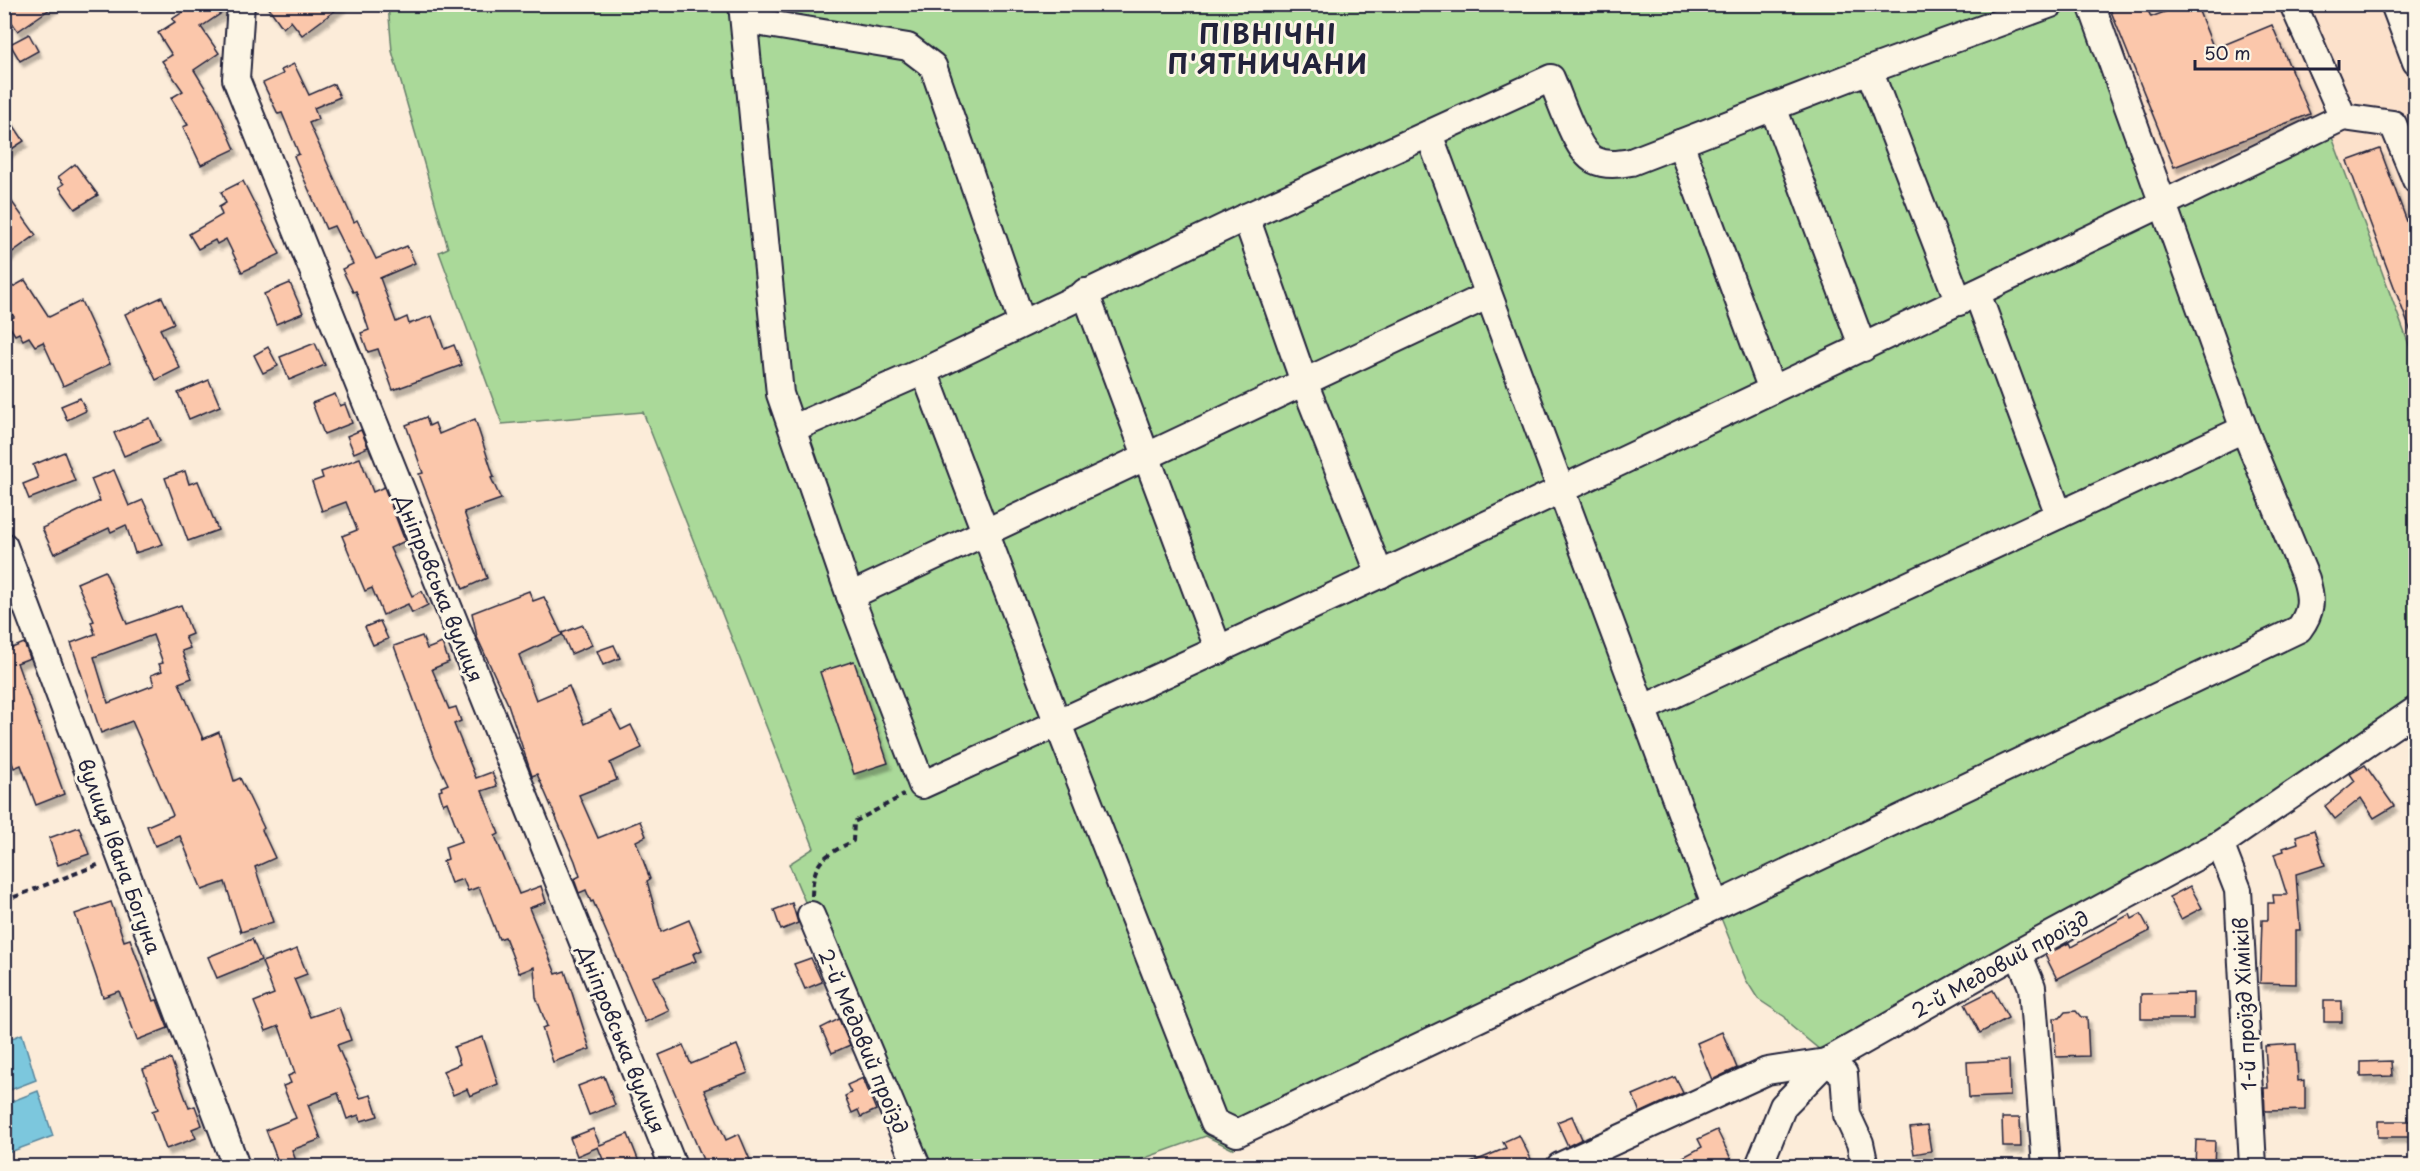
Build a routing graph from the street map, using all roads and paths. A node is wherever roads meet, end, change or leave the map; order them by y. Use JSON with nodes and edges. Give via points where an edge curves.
{"nodes":[{"id":1,"x":241,"y":4,"type":"edge"},
{"id":2,"x":2051,"y":4,"type":"edge"},
{"id":3,"x":2091,"y":4,"type":"edge"},
{"id":4,"x":2293,"y":4,"type":"edge"},
{"id":5,"x":2394,"y":4,"type":"edge"},
{"id":6,"x":743,"y":12,"type":"edge"},
{"id":7,"x":2415,"y":62,"type":"edge"},
{"id":8,"x":1869,"y":70,"type":"junction"},
{"id":9,"x":1773,"y":107,"type":"junction"},
{"id":10,"x":2343,"y":117,"type":"junction"},
{"id":11,"x":1429,"y":134,"type":"junction"},
{"id":12,"x":1680,"y":143,"type":"junction"},
{"id":13,"x":2415,"y":180,"type":"edge"},
{"id":14,"x":2163,"y":203,"type":"junction"},
{"id":15,"x":1246,"y":217,"type":"junction"},
{"id":16,"x":1085,"y":292,"type":"junction"},
{"id":17,"x":1487,"y":296,"type":"junction"},
{"id":18,"x":1968,"y":297,"type":"junction"},
{"id":19,"x":1022,"y":323,"type":"junction"},
{"id":20,"x":1863,"y":348,"type":"junction"},
{"id":21,"x":924,"y":371,"type":"junction"},
{"id":22,"x":1304,"y":382,"type":"junction"},
{"id":23,"x":1773,"y":390,"type":"junction"},
{"id":24,"x":794,"y":428,"type":"junction"},
{"id":25,"x":2244,"y":429,"type":"junction"},
{"id":26,"x":1146,"y":456,"type":"junction"},
{"id":27,"x":1560,"y":490,"type":"junction"},
{"id":28,"x":2059,"y":515,"type":"junction"},
{"id":29,"x":984,"y":532,"type":"junction"},
{"id":30,"x":4,"y":546,"type":"edge"},
{"id":31,"x":1380,"y":575,"type":"junction"},
{"id":32,"x":850,"y":596,"type":"junction"},
{"id":33,"x":1219,"y":651,"type":"junction"},
{"id":34,"x":1642,"y":710,"type":"junction"},
{"id":35,"x":2415,"y":710,"type":"edge"},
{"id":36,"x":1058,"y":724,"type":"junction"},
{"id":37,"x":922,"y":785,"type":"junction"},
{"id":38,"x":2220,"y":844,"type":"junction"},
{"id":39,"x":120,"y":856,"type":"junction"},
{"id":40,"x":4,"y":901,"type":"edge"},
{"id":41,"x":1715,"y":904,"type":"junction"},
{"id":42,"x":811,"y":915,"type":"joint"},
{"id":43,"x":2018,"y":953,"type":"junction"},
{"id":44,"x":1826,"y":1062,"type":"junction"},
{"id":45,"x":236,"y":1167,"type":"edge"},
{"id":46,"x":673,"y":1167,"type":"edge"},
{"id":47,"x":917,"y":1167,"type":"edge"},
{"id":48,"x":1560,"y":1167,"type":"edge"},
{"id":49,"x":1759,"y":1167,"type":"edge"},
{"id":50,"x":1865,"y":1167,"type":"edge"},
{"id":51,"x":2046,"y":1167,"type":"edge"},
{"id":52,"x":2253,"y":1167,"type":"edge"}],
"edges":[{"from":1,"to":46,"type":"street","name":"Дніпровська вулиця","via":[[236,79]]},
{"from":2,"to":8,"type":"street"},
{"from":3,"to":14,"type":"street"},
{"from":4,"to":10,"type":"street"},
{"from":5,"to":7,"type":"street"},
{"from":6,"to":19,"type":"street","via":[[908,47],[933,66]]},
{"from":6,"to":24,"type":"street","via":[[780,394]]},
{"from":8,"to":9,"type":"street"},
{"from":8,"to":18,"type":"street"},
{"from":9,"to":12,"type":"street"},
{"from":9,"to":20,"type":"street"},
{"from":10,"to":13,"type":"street","via":[[2394,124]]},
{"from":10,"to":14,"type":"street"},
{"from":11,"to":12,"type":"street","via":[[1551,78],[1582,151],[1593,160],[1631,162]]},
{"from":11,"to":15,"type":"street"},
{"from":11,"to":17,"type":"street"},
{"from":12,"to":23,"type":"street"},
{"from":14,"to":18,"type":"street"},
{"from":14,"to":25,"type":"street"},
{"from":15,"to":16,"type":"street"},
{"from":15,"to":22,"type":"street"},
{"from":16,"to":19,"type":"street"},
{"from":16,"to":26,"type":"street"},
{"from":17,"to":22,"type":"street"},
{"from":17,"to":27,"type":"street"},
{"from":18,"to":20,"type":"street"},
{"from":18,"to":28,"type":"street"},
{"from":19,"to":21,"type":"street"},
{"from":20,"to":23,"type":"street"},
{"from":21,"to":24,"type":"street"},
{"from":21,"to":29,"type":"street"},
{"from":22,"to":26,"type":"street"},
{"from":22,"to":31,"type":"street"},
{"from":23,"to":27,"type":"street"},
{"from":24,"to":32,"type":"street"},
{"from":25,"to":28,"type":"street"},
{"from":25,"to":41,"type":"street","via":[[2310,593],[2308,617],[2299,629]]},
{"from":26,"to":29,"type":"street"},
{"from":26,"to":33,"type":"street"},
{"from":27,"to":31,"type":"street"},
{"from":27,"to":34,"type":"street"},
{"from":28,"to":34,"type":"street"},
{"from":29,"to":32,"type":"street"},
{"from":29,"to":36,"type":"street"},
{"from":30,"to":39,"type":"street","name":"вулиця Івана Богуна"},
{"from":31,"to":33,"type":"street"},
{"from":32,"to":37,"type":"street"},
{"from":33,"to":36,"type":"street"},
{"from":34,"to":41,"type":"street"},
{"from":35,"to":38,"type":"street","name":"2-й Медовий проїзд"},
{"from":36,"to":37,"type":"street"},
{"from":36,"to":41,"type":"street","via":[[1214,1122],[1238,1133]]},
{"from":37,"to":42,"type":"path","via":[[854,822],[853,841],[823,857],[813,874]]},
{"from":38,"to":43,"type":"street","name":"2-й Медовий проїзд"},
{"from":38,"to":52,"type":"street","name":"1-й проїзд Хіміків","via":[[2238,890]]},
{"from":39,"to":40,"type":"path"},
{"from":39,"to":45,"type":"street","name":"вулиця Івана Богуна"},
{"from":42,"to":47,"type":"street","name":"2-й Медовий проїзд"},
{"from":43,"to":44,"type":"street","name":"2-й Медовий проїзд"},
{"from":43,"to":51,"type":"street","via":[[2032,987]]},
{"from":44,"to":48,"type":"street","name":"2-й Медовий проїзд","via":[[1767,1071]]},
{"from":44,"to":49,"type":"street","via":[[1783,1106]]},
{"from":44,"to":50,"type":"street","via":[[1844,1074],[1847,1115],[1860,1143]]}]}
